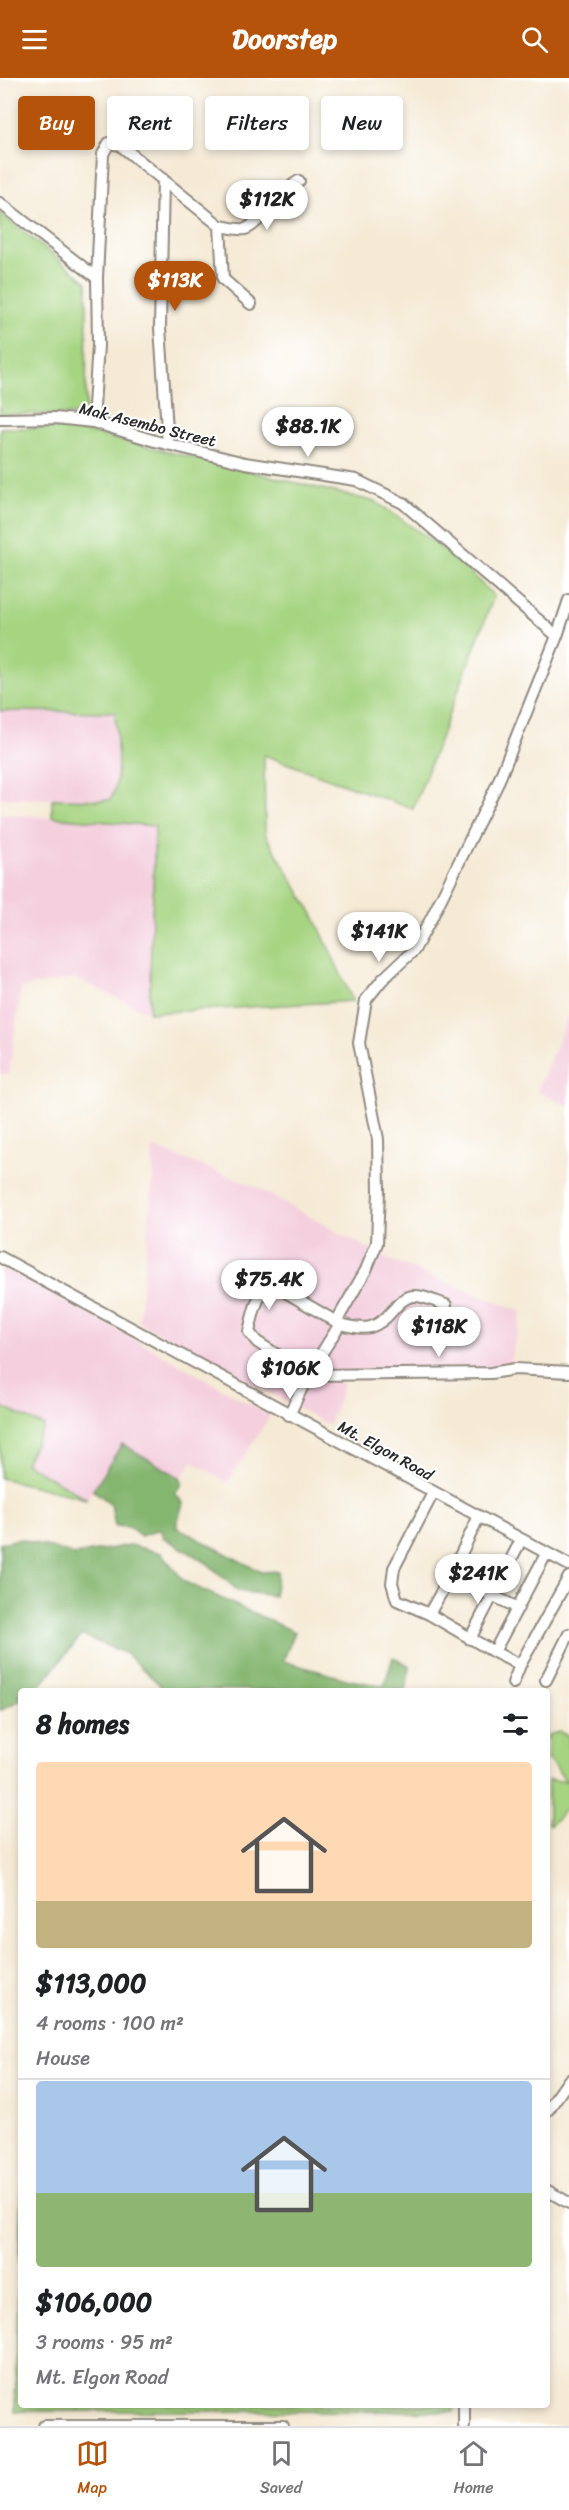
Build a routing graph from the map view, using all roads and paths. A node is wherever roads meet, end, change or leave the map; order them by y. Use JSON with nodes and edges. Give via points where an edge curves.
{"nodes":[{"id":1,"x":163,"y":179,"type":"junction"},
{"id":2,"x":299,"y":181,"type":"dead end"},
{"id":3,"x":0,"y":203,"type":"edge"},
{"id":4,"x":220,"y":226,"type":"junction"},
{"id":5,"x":97,"y":278,"type":"junction"},
{"id":6,"x":251,"y":304,"type":"dead end"},
{"id":7,"x":0,"y":419,"type":"edge"},
{"id":8,"x":93,"y":423,"type":"junction"},
{"id":9,"x":168,"y":444,"type":"junction"},
{"id":10,"x":569,"y":600,"type":"edge"},
{"id":11,"x":557,"y":636,"type":"junction"},
{"id":12,"x":0,"y":1257,"type":"edge"},
{"id":13,"x":446,"y":1305,"type":"dead end"},
{"id":14,"x":338,"y":1323,"type":"junction"},
{"id":15,"x":569,"y":1372,"type":"edge"},
{"id":16,"x":308,"y":1376,"type":"junction"},
{"id":17,"x":289,"y":1415,"type":"junction"},
{"id":18,"x":434,"y":1493,"type":"junction"},
{"id":19,"x":479,"y":1516,"type":"junction"},
{"id":20,"x":521,"y":1540,"type":"junction"},
{"id":21,"x":546,"y":1554,"type":"junction"},
{"id":22,"x":569,"y":1565,"type":"edge"},
{"id":23,"x":451,"y":1575,"type":"junction"},
{"id":24,"x":569,"y":1577,"type":"edge"},
{"id":25,"x":493,"y":1596,"type":"junction"},
{"id":26,"x":518,"y":1608,"type":"junction"},
{"id":27,"x":429,"y":1614,"type":"junction"},
{"id":28,"x":569,"y":1634,"type":"edge"},
{"id":29,"x":470,"y":1639,"type":"junction"},
{"id":30,"x":494,"y":1652,"type":"junction"},
{"id":31,"x":520,"y":1665,"type":"junction"},
{"id":32,"x":546,"y":1680,"type":"dead end"},
{"id":33,"x":513,"y":1683,"type":"dead end"},
{"id":34,"x":569,"y":2080,"type":"edge"},
{"id":35,"x":550,"y":2107,"type":"edge"},
{"id":36,"x":550,"y":2192,"type":"edge"},
{"id":37,"x":569,"y":2203,"type":"edge"},
{"id":38,"x":464,"y":2408,"type":"edge"},
{"id":39,"x":190,"y":2425,"type":"edge"},
{"id":40,"x":44,"y":2426,"type":"edge"},
{"id":41,"x":283,"y":2426,"type":"edge"},
{"id":42,"x":464,"y":2426,"type":"edge"}],
"edges":[{"from":1,"to":4,"type":"street"},
{"from":1,"to":5,"type":"street","via":[[120,145],[109,143],[105,148]]},
{"from":1,"to":9,"type":"street","via":[[160,328]]},
{"from":2,"to":4,"type":"street","via":[[285,189],[254,224],[245,229]]},
{"from":3,"to":5,"type":"street"},
{"from":4,"to":6,"type":"street","via":[[223,279]]},
{"from":5,"to":8,"type":"street"},
{"from":7,"to":8,"type":"street","name":"Mak Asembo Street","via":[[55,418]]},
{"from":8,"to":9,"type":"street","name":"Mak Asembo Street"},
{"from":9,"to":11,"type":"street","name":"Mak Asembo Street","via":[[245,463],[356,480],[403,503]]},
{"from":10,"to":11,"type":"street"},
{"from":11,"to":14,"type":"street","via":[[497,785],[431,919],[414,950],[381,980],[366,1000],[359,1043],[378,1139],[377,1243]]},
{"from":12,"to":17,"type":"street","name":"Mt. Elgon Road"},
{"from":13,"to":14,"type":"street","via":[[408,1297],[381,1324],[356,1328]]},
{"from":14,"to":16,"type":"street"},
{"from":14,"to":16,"type":"street","via":[[270,1283],[262,1289],[251,1322],[251,1337]]},
{"from":15,"to":16,"type":"street","via":[[515,1369],[491,1373]]},
{"from":16,"to":17,"type":"street"},
{"from":17,"to":18,"type":"street","name":"Mt. Elgon Road"},
{"from":18,"to":19,"type":"street","name":"Mt. Elgon Road"},
{"from":18,"to":27,"type":"street","via":[[394,1568],[392,1583],[397,1599]]},
{"from":19,"to":20,"type":"street","name":"Mt. Elgon Road"},
{"from":19,"to":23,"type":"street"},
{"from":20,"to":21,"type":"street","name":"Mt. Elgon Road"},
{"from":20,"to":25,"type":"street"},
{"from":21,"to":22,"type":"street","name":"Mt. Elgon Road"},
{"from":21,"to":26,"type":"street"},
{"from":23,"to":25,"type":"street"},
{"from":23,"to":27,"type":"street"},
{"from":24,"to":31,"type":"street"},
{"from":25,"to":26,"type":"street"},
{"from":25,"to":29,"type":"street"},
{"from":26,"to":30,"type":"street"},
{"from":27,"to":29,"type":"street"},
{"from":28,"to":32,"type":"street"},
{"from":29,"to":30,"type":"street"},
{"from":30,"to":31,"type":"street"},
{"from":31,"to":33,"type":"street"},
{"from":34,"to":35,"type":"street"},
{"from":36,"to":37,"type":"street"},
{"from":38,"to":42,"type":"street"},
{"from":39,"to":40,"type":"street"},
{"from":39,"to":41,"type":"street"}]}
